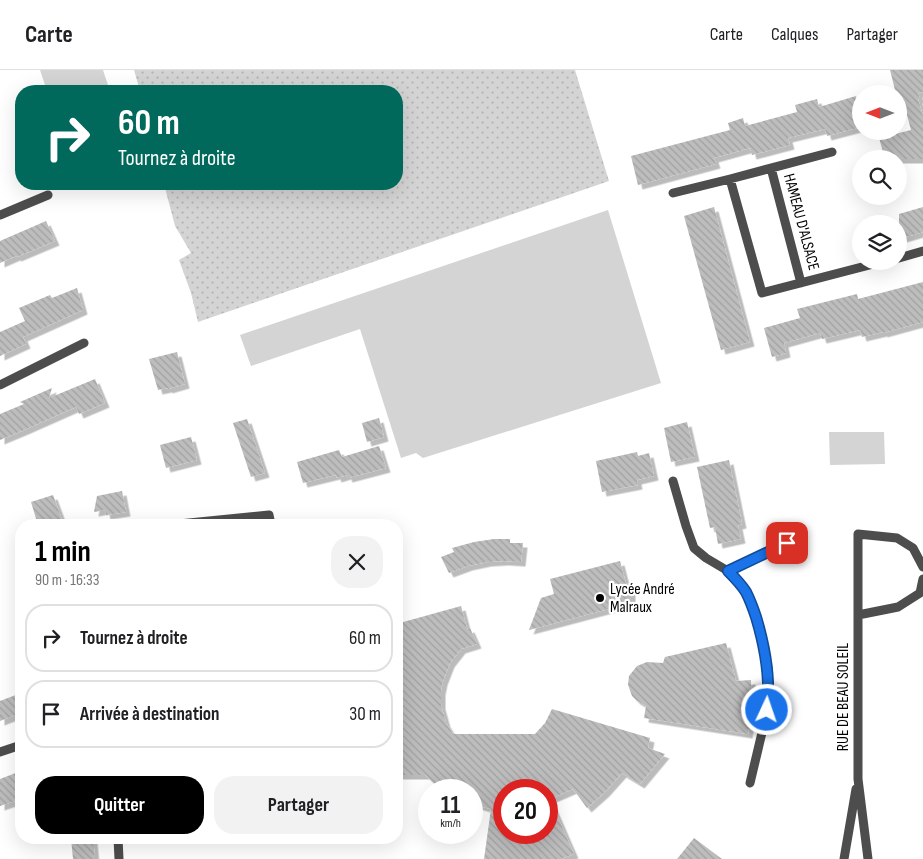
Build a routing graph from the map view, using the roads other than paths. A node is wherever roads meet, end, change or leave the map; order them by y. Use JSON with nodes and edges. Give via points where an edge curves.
{"nodes":[{"id":1,"x":832,"y":152,"type":"dead end"},
{"id":2,"x":771,"y":168,"type":"junction"},
{"id":3,"x":730,"y":179,"type":"junction"},
{"id":4,"x":673,"y":193,"type":"dead end"},
{"id":5,"x":48,"y":194,"type":"dead end"},
{"id":6,"x":0,"y":215,"type":"edge"},
{"id":7,"x":923,"y":251,"type":"edge"},
{"id":8,"x":907,"y":256,"type":"edge"},
{"id":9,"x":852,"y":270,"type":"edge"},
{"id":10,"x":801,"y":283,"type":"junction"},
{"id":11,"x":84,"y":343,"type":"dead end"},
{"id":12,"x":0,"y":385,"type":"edge"},
{"id":13,"x":673,"y":481,"type":"dead end"},
{"id":14,"x":229,"y":519,"type":"edge"},
{"id":15,"x":270,"y":519,"type":"edge"},
{"id":16,"x":787,"y":543,"type":"dead end"},
{"id":17,"x":923,"y":567,"type":"edge"},
{"id":18,"x":728,"y":571,"type":"junction"},
{"id":19,"x":923,"y":579,"type":"edge"},
{"id":20,"x":858,"y":615,"type":"junction"},
{"id":21,"x":15,"y":747,"type":"edge"},
{"id":22,"x":0,"y":752,"type":"edge"},
{"id":23,"x":858,"y":779,"type":"junction"},
{"id":24,"x":750,"y":783,"type":"dead end"},
{"id":25,"x":118,"y":844,"type":"edge"},
{"id":26,"x":119,"y":859,"type":"edge"},
{"id":27,"x":844,"y":859,"type":"edge"},
{"id":28,"x":868,"y":859,"type":"edge"}],
"edges":[{"from":1,"to":2,"type":"street","name":"HAMEAU D'ALSACE"},
{"from":2,"to":3,"type":"street","name":"HAMEAU D'ALSACE"},
{"from":2,"to":10,"type":"street","name":"HAMEAU D'ALSACE"},
{"from":3,"to":4,"type":"street","name":"HAMEAU D'ALSACE"},
{"from":3,"to":10,"type":"street","name":"HAMEAU D'ALSACE","via":[[762,293]]},
{"from":5,"to":6,"type":"street"},
{"from":7,"to":8,"type":"street"},
{"from":9,"to":10,"type":"street","name":"HAMEAU D'ALSACE"},
{"from":11,"to":12,"type":"street"},
{"from":13,"to":18,"type":"street","via":[[694,548]]},
{"from":14,"to":15,"type":"street","via":[[269,515]]},
{"from":16,"to":18,"type":"street"},
{"from":17,"to":20,"type":"street","name":"RUE DE BEAU SOLEIL","via":[[914,548],[897,538],[858,534]]},
{"from":18,"to":24,"type":"street","via":[[750,601],[768,668],[766,713]]},
{"from":19,"to":20,"type":"street","via":[[920,593],[898,607]]},
{"from":20,"to":23,"type":"street","name":"RUE DE BEAU SOLEIL"},
{"from":21,"to":22,"type":"street"},
{"from":23,"to":27,"type":"street","name":"RUE DE BEAU SOLEIL"},
{"from":23,"to":28,"type":"street","name":"RUE DE BEAU SOLEIL"},
{"from":25,"to":26,"type":"street"}]}
